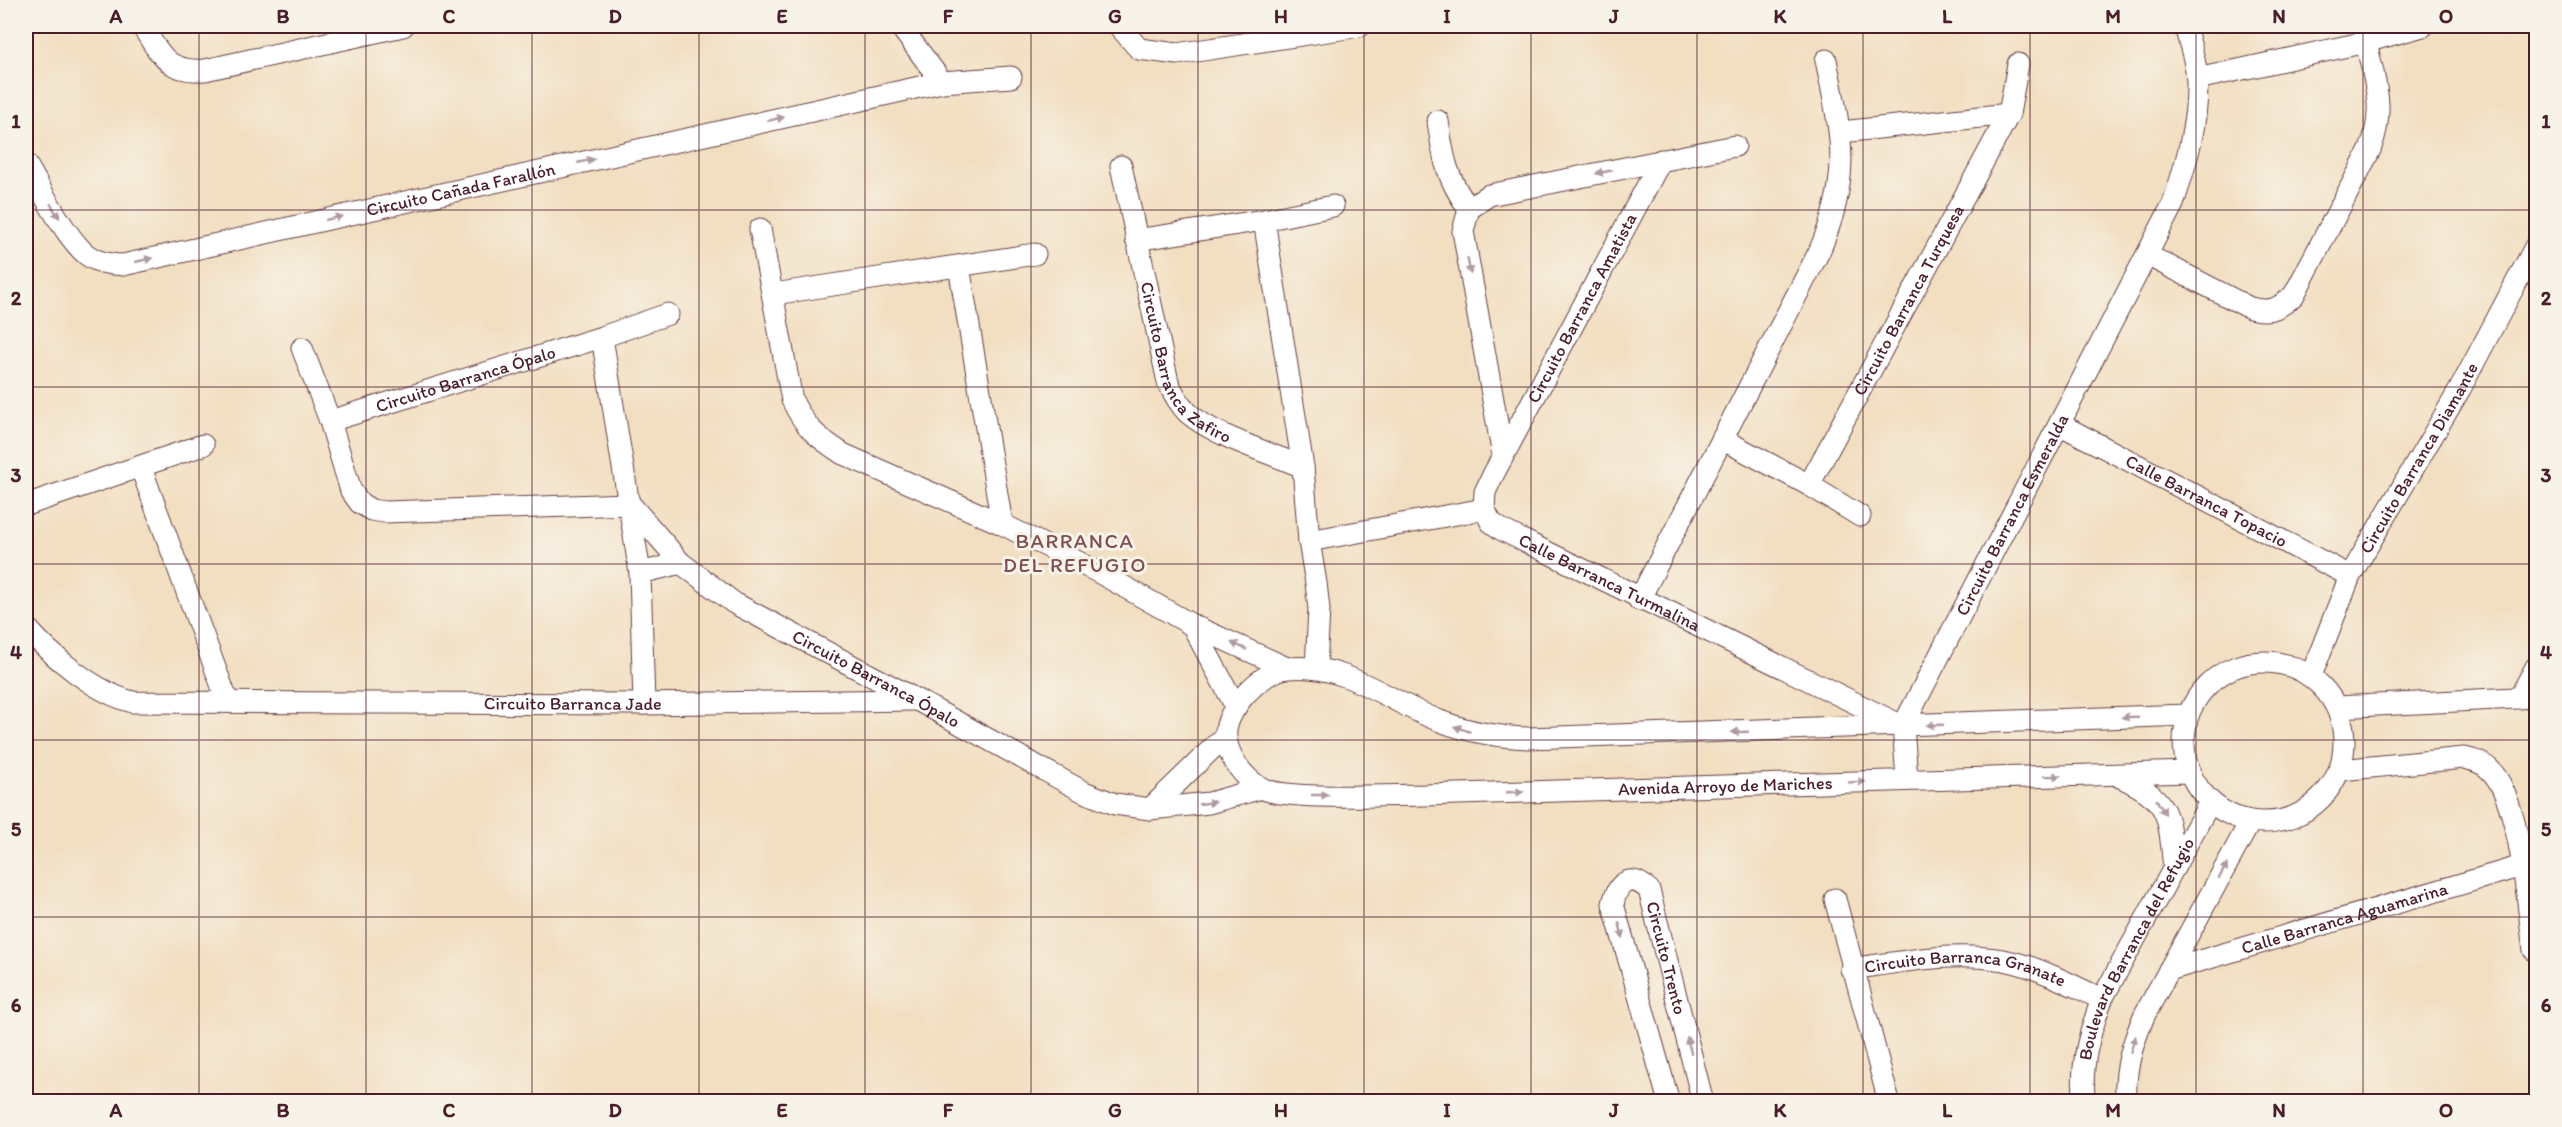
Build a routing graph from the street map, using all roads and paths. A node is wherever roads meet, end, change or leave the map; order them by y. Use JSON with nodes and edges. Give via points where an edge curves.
{"nodes":[{"id":1,"x":142,"y":26,"type":"edge"},
{"id":2,"x":403,"y":26,"type":"edge"},
{"id":3,"x":900,"y":26,"type":"edge"},
{"id":4,"x":1119,"y":26,"type":"edge"},
{"id":5,"x":1360,"y":26,"type":"edge"},
{"id":6,"x":2185,"y":26,"type":"edge"},
{"id":7,"x":2423,"y":26,"type":"edge"},
{"id":8,"x":2366,"y":42,"type":"junction"},
{"id":9,"x":1826,"y":60,"type":"dead end"},
{"id":10,"x":2019,"y":64,"type":"dead end"},
{"id":11,"x":1011,"y":77,"type":"dead end"},
{"id":12,"x":2198,"y":79,"type":"junction"},
{"id":13,"x":942,"y":82,"type":"junction"},
{"id":14,"x":2009,"y":114,"type":"junction"},
{"id":15,"x":1438,"y":121,"type":"dead end"},
{"id":16,"x":1841,"y":132,"type":"junction"},
{"id":17,"x":1735,"y":146,"type":"dead end"},
{"id":18,"x":1661,"y":160,"type":"junction"},
{"id":19,"x":26,"y":164,"type":"edge"},
{"id":20,"x":1121,"y":166,"type":"dead end"},
{"id":21,"x":1333,"y":206,"type":"dead end"},
{"id":22,"x":1469,"y":209,"type":"junction"},
{"id":23,"x":1264,"y":220,"type":"junction"},
{"id":24,"x":760,"y":229,"type":"dead end"},
{"id":25,"x":1136,"y":240,"type":"junction"},
{"id":26,"x":2536,"y":245,"type":"edge"},
{"id":27,"x":1035,"y":254,"type":"dead end"},
{"id":28,"x":2147,"y":255,"type":"junction"},
{"id":29,"x":959,"y":266,"type":"junction"},
{"id":30,"x":774,"y":294,"type":"junction"},
{"id":31,"x":668,"y":314,"type":"dead end"},
{"id":32,"x":602,"y":337,"type":"junction"},
{"id":33,"x":302,"y":348,"type":"dead end"},
{"id":34,"x":330,"y":421,"type":"junction"},
{"id":35,"x":2061,"y":425,"type":"junction"},
{"id":36,"x":1722,"y":439,"type":"junction"},
{"id":37,"x":203,"y":445,"type":"dead end"},
{"id":38,"x":1503,"y":456,"type":"junction"},
{"id":39,"x":1303,"y":467,"type":"junction"},
{"id":40,"x":141,"y":468,"type":"junction"},
{"id":41,"x":1809,"y":485,"type":"junction"},
{"id":42,"x":630,"y":504,"type":"junction"},
{"id":43,"x":26,"y":505,"type":"edge"},
{"id":44,"x":1484,"y":509,"type":"junction"},
{"id":45,"x":1860,"y":516,"type":"dead end"},
{"id":46,"x":1002,"y":524,"type":"junction"},
{"id":47,"x":1309,"y":541,"type":"junction"},
{"id":48,"x":681,"y":563,"type":"junction"},
{"id":49,"x":640,"y":573,"type":"junction"},
{"id":50,"x":2350,"y":576,"type":"junction"},
{"id":51,"x":1639,"y":600,"type":"junction"},
{"id":52,"x":1192,"y":625,"type":"junction"},
{"id":53,"x":26,"y":627,"type":"edge"},
{"id":54,"x":2536,"y":667,"type":"edge"},
{"id":55,"x":1287,"y":668,"type":"junction"},
{"id":56,"x":1316,"y":668,"type":"junction"},
{"id":57,"x":2311,"y":676,"type":"junction"},
{"id":58,"x":2528,"y":697,"type":"edge"},
{"id":59,"x":227,"y":700,"type":"junction"},
{"id":60,"x":917,"y":700,"type":"junction"},
{"id":61,"x":644,"y":704,"type":"junction"},
{"id":62,"x":1236,"y":707,"type":"junction"},
{"id":63,"x":2337,"y":707,"type":"junction"},
{"id":64,"x":2188,"y":715,"type":"junction"},
{"id":65,"x":1903,"y":726,"type":"junction"},
{"id":66,"x":1225,"y":736,"type":"junction"},
{"id":67,"x":2340,"y":770,"type":"junction"},
{"id":68,"x":2189,"y":771,"type":"junction"},
{"id":69,"x":2114,"y":775,"type":"junction"},
{"id":70,"x":1907,"y":779,"type":"junction"},
{"id":71,"x":1262,"y":788,"type":"junction"},
{"id":72,"x":2210,"y":802,"type":"junction"},
{"id":73,"x":1150,"y":809,"type":"junction"},
{"id":74,"x":2250,"y":822,"type":"junction"},
{"id":75,"x":2522,"y":867,"type":"junction"},
{"id":76,"x":2174,"y":868,"type":"junction"},
{"id":77,"x":1835,"y":900,"type":"dead end"},
{"id":78,"x":2534,"y":950,"type":"dead end"},
{"id":79,"x":1851,"y":969,"type":"junction"},
{"id":80,"x":2169,"y":970,"type":"junction"},
{"id":81,"x":2102,"y":999,"type":"junction"},
{"id":82,"x":1697,"y":1077,"type":"junction"},
{"id":83,"x":1667,"y":1093,"type":"edge"},
{"id":84,"x":1704,"y":1101,"type":"edge"},
{"id":85,"x":1889,"y":1101,"type":"edge"},
{"id":86,"x":2085,"y":1101,"type":"edge"},
{"id":87,"x":2126,"y":1101,"type":"edge"}],
"edges":[{"from":1,"to":2,"type":"street","via":[[160,55],[172,66],[187,71]]},
{"from":3,"to":13,"type":"street"},
{"from":4,"to":5,"type":"street","via":[[1139,49],[1177,54]]},
{"from":6,"to":12,"type":"street","name":"Circuito Barranca Esmeralda"},
{"from":7,"to":8,"type":"street"},
{"from":8,"to":12,"type":"street"},
{"from":8,"to":28,"type":"street","via":[[2380,107],[2378,129],[2294,295],[2281,307],[2266,312],[2258,310]]},
{"from":9,"to":16,"type":"street"},
{"from":10,"to":14,"type":"street","name":"Circuito Barranca Turquesa"},
{"from":11,"to":13,"type":"street","name":"Circuito Cañada Farallón"},
{"from":12,"to":28,"type":"street","name":"Circuito Barranca Esmeralda","via":[[2195,122],[2186,162],[2173,204]]},
{"from":19,"to":13,"type":"street","name":"Circuito Cañada Farallón","one_way":true,"via":[[76,243],[104,264],[123,265]]},
{"from":14,"to":16,"type":"street"},
{"from":14,"to":41,"type":"street","name":"Circuito Barranca Turquesa"},
{"from":15,"to":22,"type":"street","via":[[1445,166],[1454,189]]},
{"from":16,"to":36,"type":"street","via":[[1842,177],[1835,216]]},
{"from":17,"to":18,"type":"street"},
{"from":18,"to":22,"type":"street","one_way":true,"via":[[1489,195]]},
{"from":18,"to":38,"type":"street","name":"Circuito Barranca Amatista"},
{"from":20,"to":25,"type":"street","name":"Circuito Barranca Zafiro"},
{"from":21,"to":23,"type":"street"},
{"from":22,"to":38,"type":"street","one_way":true,"via":[[1463,231]]},
{"from":23,"to":25,"type":"street"},
{"from":23,"to":39,"type":"street"},
{"from":24,"to":30,"type":"street"},
{"from":25,"to":39,"type":"street","name":"Circuito Barranca Zafiro","via":[[1168,382],[1176,398],[1187,412],[1206,425]]},
{"from":26,"to":50,"type":"street","name":"Circuito Barranca Diamante","via":[[2460,388]]},
{"from":27,"to":29,"type":"street"},
{"from":28,"to":35,"type":"street","name":"Circuito Barranca Esmeralda"},
{"from":29,"to":30,"type":"street"},
{"from":29,"to":46,"type":"street"},
{"from":30,"to":46,"type":"street","via":[[792,400],[802,421],[843,454]]},
{"from":31,"to":32,"type":"street","name":"Circuito Barranca Ópalo"},
{"from":32,"to":34,"type":"street","name":"Circuito Barranca Ópalo"},
{"from":32,"to":42,"type":"street"},
{"from":33,"to":34,"type":"street"},
{"from":34,"to":42,"type":"street","via":[[351,491],[371,510]]},
{"from":35,"to":50,"type":"street","name":"Calle Barranca Topacio"},
{"from":35,"to":65,"type":"street","name":"Circuito Barranca Esmeralda"},
{"from":36,"to":41,"type":"street"},
{"from":36,"to":51,"type":"street"},
{"from":37,"to":40,"type":"street"},
{"from":38,"to":44,"type":"street","name":"Circuito Barranca Amatista","via":[[1485,492]]},
{"from":39,"to":47,"type":"street"},
{"from":40,"to":43,"type":"street"},
{"from":40,"to":59,"type":"street"},
{"from":41,"to":45,"type":"street"},
{"from":42,"to":48,"type":"street","name":"Circuito Barranca Ópalo"},
{"from":42,"to":49,"type":"street"},
{"from":44,"to":47,"type":"street"},
{"from":44,"to":51,"type":"street","name":"Calle Barranca Turmalina","via":[[1491,522],[1502,530]]},
{"from":46,"to":52,"type":"street"},
{"from":47,"to":56,"type":"street","via":[[1319,609]]},
{"from":48,"to":49,"type":"street"},
{"from":48,"to":60,"type":"street","name":"Circuito Barranca Ópalo","via":[[734,603]]},
{"from":49,"to":61,"type":"street"},
{"from":50,"to":57,"type":"street","name":"Circuito Barranca Diamante"},
{"from":51,"to":65,"type":"street","name":"Calle Barranca Turmalina"},
{"from":55,"to":52,"type":"street","one_way":true},
{"from":52,"to":62,"type":"street"},
{"from":53,"to":59,"type":"street","name":"Circuito Barranca Jade","via":[[44,646],[114,698],[133,702]]},
{"from":54,"to":58,"type":"street"},
{"from":55,"to":56,"type":"street"},
{"from":55,"to":62,"type":"street","via":[[1267,674]]},
{"from":65,"to":56,"type":"street","one_way":true,"via":[[1496,737],[1438,721],[1349,676]]},
{"from":57,"to":63,"type":"street"},
{"from":57,"to":64,"type":"street","via":[[2289,665],[2265,661],[2240,665],[2218,676],[2200,693]]},
{"from":58,"to":63,"type":"street"},
{"from":59,"to":61,"type":"street","name":"Circuito Barranca Jade"},
{"from":60,"to":61,"type":"street","name":"Circuito Barranca Jade"},
{"from":60,"to":73,"type":"street","name":"Circuito Barranca Ópalo","via":[[1084,792],[1115,804]]},
{"from":62,"to":66,"type":"street"},
{"from":63,"to":67,"type":"street","via":[[2344,749]]},
{"from":64,"to":65,"type":"street","one_way":true},
{"from":64,"to":68,"type":"street","via":[[2184,743]]},
{"from":65,"to":70,"type":"street"},
{"from":66,"to":71,"type":"street","via":[[1231,757]]},
{"from":66,"to":73,"type":"street"},
{"from":67,"to":74,"type":"street","via":[[2325,795],[2304,812],[2278,822]]},
{"from":67,"to":75,"type":"street","via":[[2464,758],[2478,762],[2490,770],[2506,793]]},
{"from":68,"to":69,"type":"street","name":"Avenida Arroyo de Mariches"},
{"from":68,"to":72,"type":"street"},
{"from":70,"to":69,"type":"street","name":"Avenida Arroyo de Mariches","one_way":true},
{"from":69,"to":76,"type":"street","one_way":true,"via":[[2145,788],[2162,804],[2169,823]]},
{"from":71,"to":70,"type":"street","name":"Avenida Arroyo de Mariches","one_way":true,"via":[[1302,795],[1424,795]]},
{"from":73,"to":71,"type":"street","name":"Circuito Barranca Ópalo","one_way":true,"via":[[1209,803]]},
{"from":72,"to":74,"type":"street","via":[[2229,815]]},
{"from":72,"to":76,"type":"street","name":"Boulevard Barranca del Refugio"},
{"from":80,"to":74,"type":"street","name":"Boulevard Barranca del Refugio","one_way":true},
{"from":75,"to":78,"type":"street"},
{"from":75,"to":80,"type":"street","name":"Calle Barranca Aguamarina"},
{"from":76,"to":81,"type":"street","name":"Boulevard Barranca del Refugio"},
{"from":77,"to":79,"type":"street"},
{"from":79,"to":81,"type":"street","name":"Circuito Barranca Granate","via":[[1941,957],[2005,960]]},
{"from":79,"to":85,"type":"street","name":"Circuito Barranca Granate"},
{"from":87,"to":80,"type":"street","name":"Boulevard Barranca del Refugio","one_way":true,"via":[[2126,1072],[2132,1044]]},
{"from":81,"to":86,"type":"street","name":"Boulevard Barranca del Refugio","via":[[2087,1044]]},
{"from":82,"to":83,"type":"street"},
{"from":82,"to":83,"type":"street","name":"Circuito Trento","one_way":true,"via":[[1649,890],[1630,880],[1615,893],[1613,904]]},
{"from":82,"to":84,"type":"street","name":"Circuito Trento"}]}
